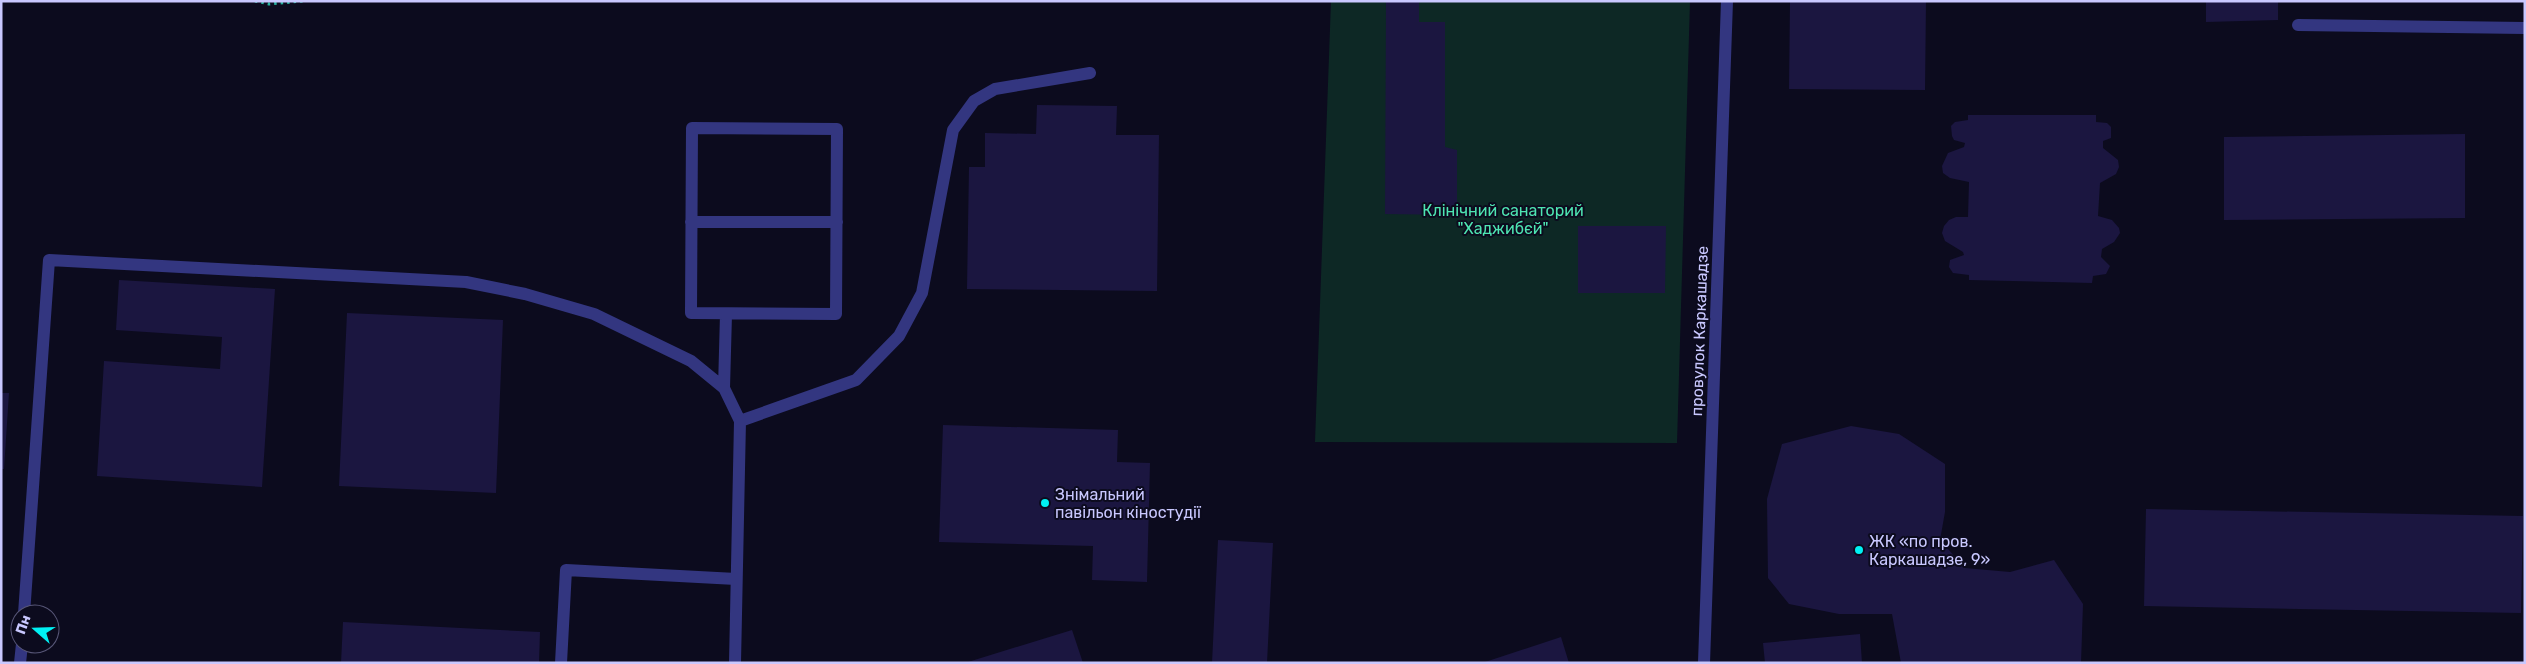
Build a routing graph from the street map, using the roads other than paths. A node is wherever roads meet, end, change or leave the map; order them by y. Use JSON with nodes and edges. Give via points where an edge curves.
{"nodes":[{"id":1,"x":1727,"y":1,"type":"edge"},
{"id":2,"x":2298,"y":25,"type":"dead end"},
{"id":3,"x":2525,"y":28,"type":"edge"},
{"id":4,"x":1090,"y":73,"type":"dead end"},
{"id":5,"x":692,"y":222,"type":"junction"},
{"id":6,"x":837,"y":222,"type":"junction"},
{"id":7,"x":726,"y":314,"type":"junction"},
{"id":8,"x":724,"y":388,"type":"junction"},
{"id":9,"x":740,"y":420,"type":"junction"},
{"id":10,"x":736,"y":579,"type":"junction"},
{"id":11,"x":25,"y":604,"type":"edge"},
{"id":12,"x":561,"y":663,"type":"edge"},
{"id":13,"x":735,"y":663,"type":"edge"},
{"id":14,"x":1704,"y":663,"type":"edge"}],
"edges":[{"from":1,"to":14,"type":"street","name":"провулок Каркашадзе"},
{"from":2,"to":3,"type":"street"},
{"from":4,"to":9,"type":"street","via":[[995,90],[974,100],[953,130],[922,293],[898,336],[856,380]]},
{"from":5,"to":6,"type":"street"},
{"from":5,"to":6,"type":"street","via":[[692,128],[837,129]]},
{"from":5,"to":7,"type":"street","via":[[691,314]]},
{"from":6,"to":7,"type":"street","via":[[836,314]]},
{"from":7,"to":8,"type":"street"},
{"from":8,"to":9,"type":"street"},
{"from":8,"to":11,"type":"street","via":[[691,362],[594,314],[526,294],[466,282],[49,260]]},
{"from":9,"to":10,"type":"street"},
{"from":10,"to":12,"type":"street","via":[[566,570]]},
{"from":10,"to":13,"type":"street"}]}
